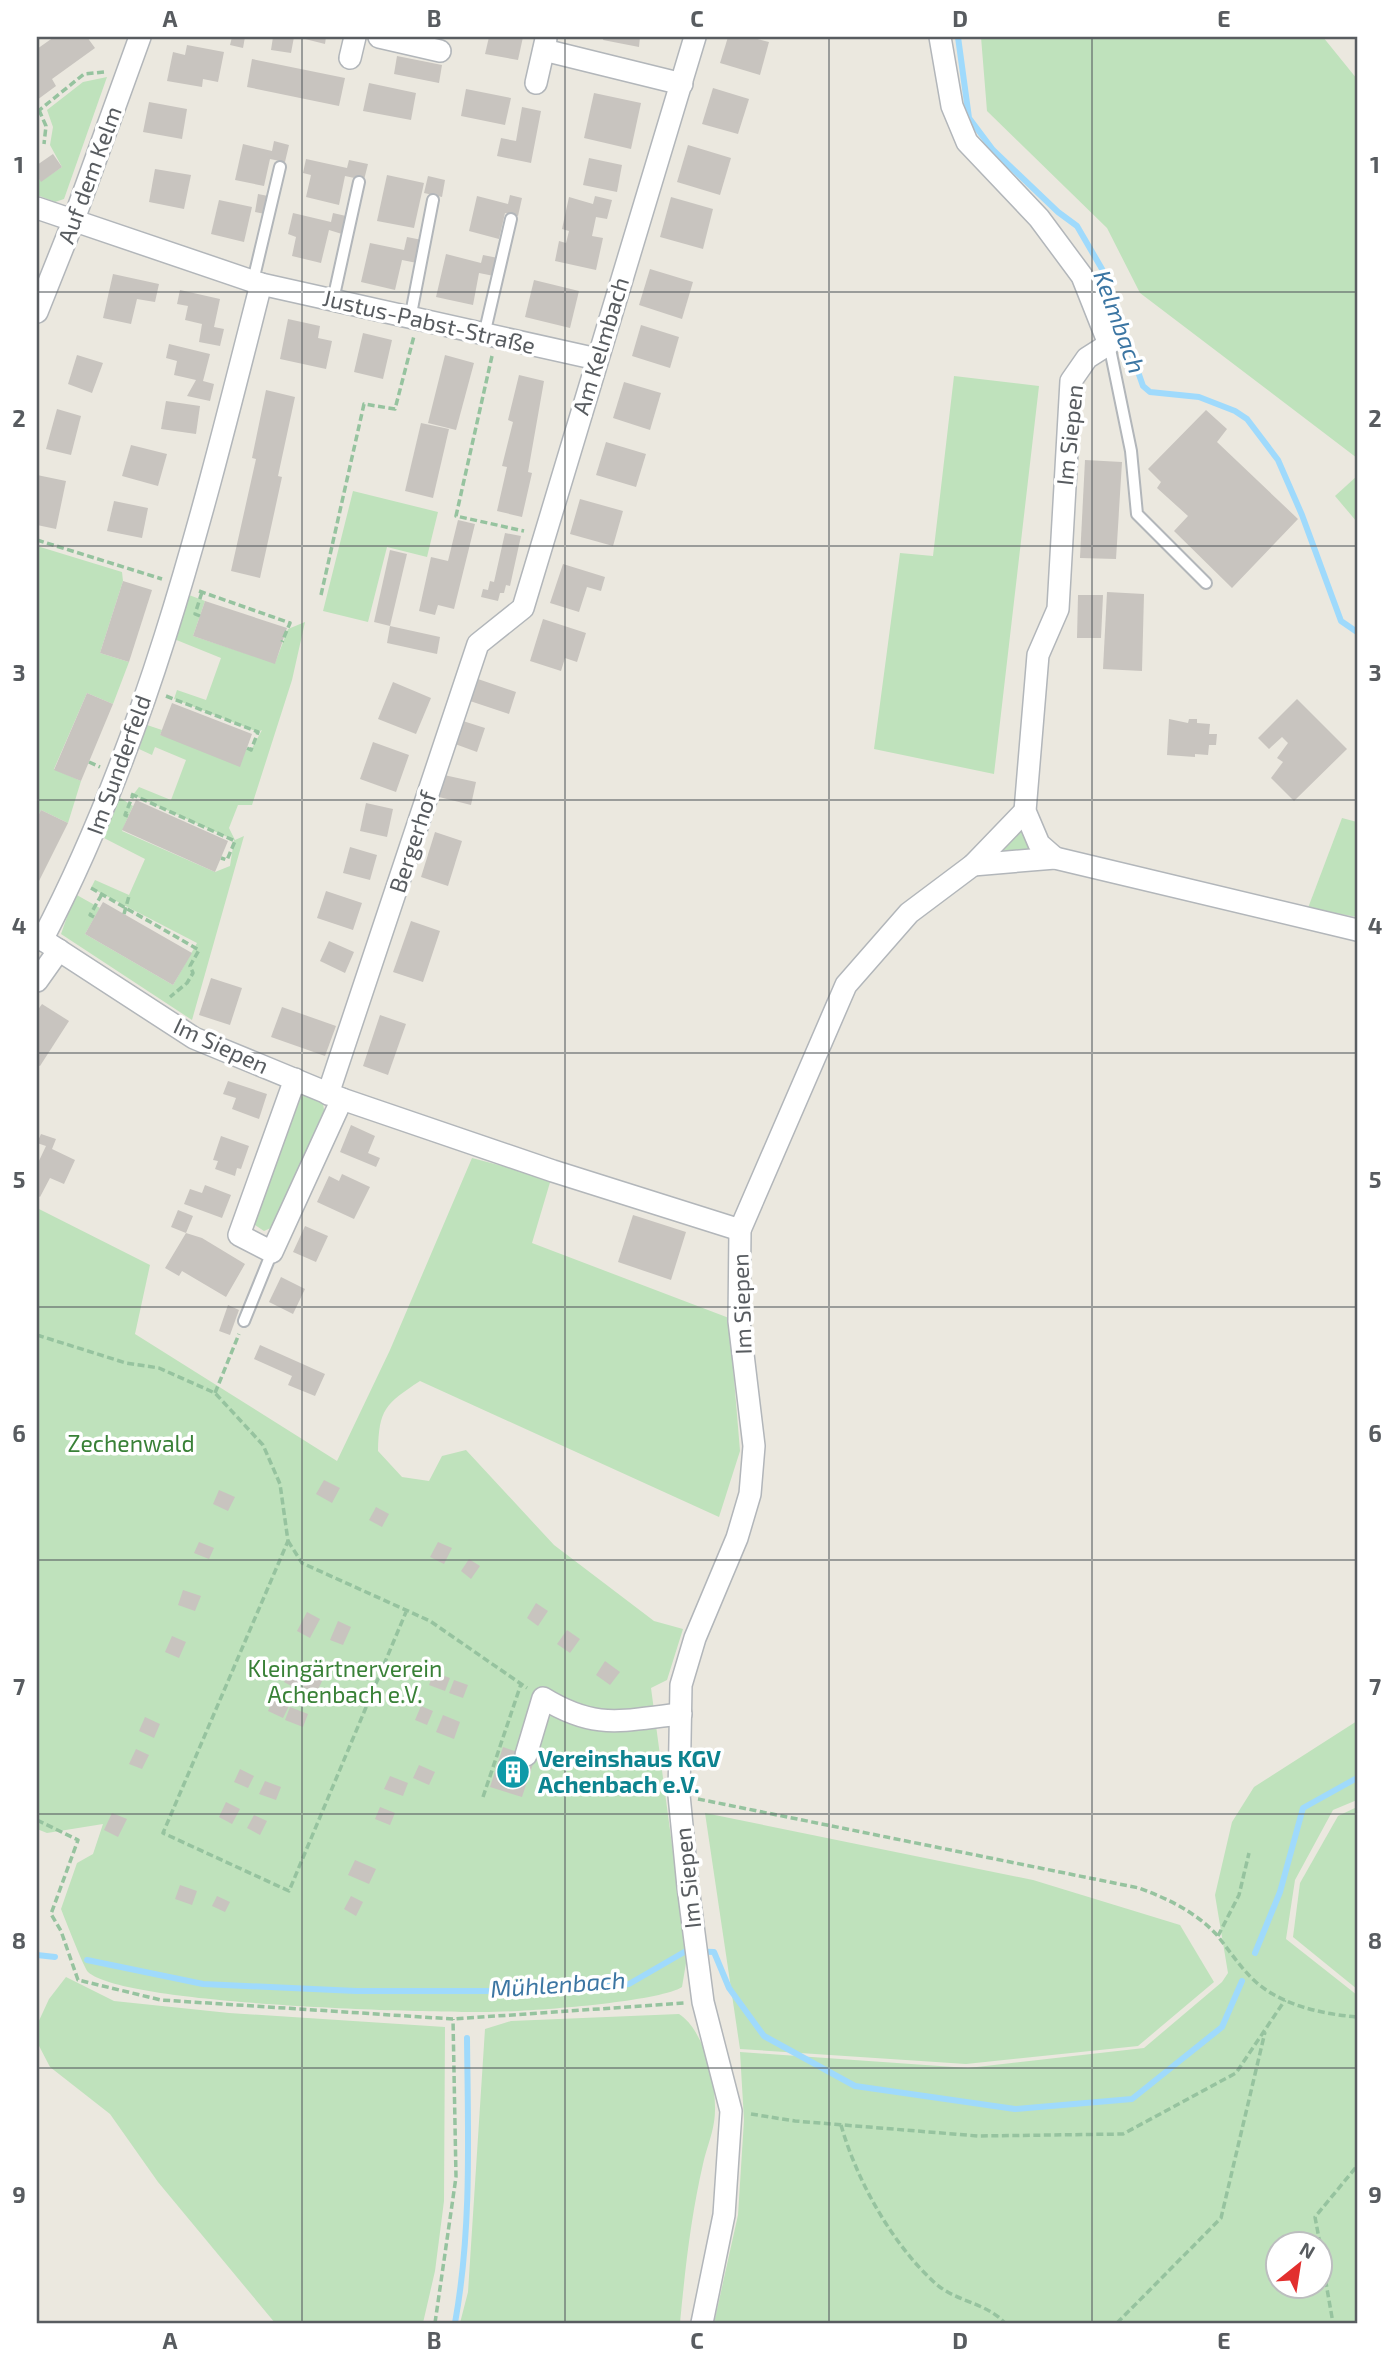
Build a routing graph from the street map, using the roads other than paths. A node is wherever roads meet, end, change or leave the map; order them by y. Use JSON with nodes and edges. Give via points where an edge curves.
{"nodes":[{"id":1,"x":140,"y":37,"type":"edge"},
{"id":2,"x":379,"y":37,"type":"edge"},
{"id":3,"x":695,"y":37,"type":"edge"},
{"id":4,"x":940,"y":37,"type":"edge"},
{"id":5,"x":545,"y":43,"type":"edge"},
{"id":6,"x":440,"y":51,"type":"dead end"},
{"id":7,"x":536,"y":83,"type":"dead end"},
{"id":8,"x":682,"y":85,"type":"junction"},
{"id":9,"x":280,"y":167,"type":"dead end"},
{"id":10,"x":359,"y":182,"type":"dead end"},
{"id":11,"x":433,"y":200,"type":"dead end"},
{"id":12,"x":37,"y":208,"type":"edge"},
{"id":13,"x":511,"y":219,"type":"dead end"},
{"id":14,"x":74,"y":222,"type":"junction"},
{"id":15,"x":257,"y":282,"type":"junction"},
{"id":16,"x":333,"y":300,"type":"junction"},
{"id":17,"x":37,"y":312,"type":"edge"},
{"id":18,"x":414,"y":320,"type":"junction"},
{"id":19,"x":490,"y":336,"type":"junction"},
{"id":20,"x":1109,"y":344,"type":"junction"},
{"id":21,"x":597,"y":359,"type":"junction"},
{"id":22,"x":1206,"y":583,"type":"dead end"},
{"id":23,"x":523,"y":608,"type":"joint"},
{"id":24,"x":1025,"y":811,"type":"junction"},
{"id":25,"x":1055,"y":858,"type":"junction"},
{"id":26,"x":973,"y":865,"type":"junction"},
{"id":27,"x":1357,"y":930,"type":"edge"},
{"id":28,"x":46,"y":942,"type":"edge"},
{"id":29,"x":37,"y":981,"type":"edge"},
{"id":30,"x":295,"y":1079,"type":"junction"},
{"id":31,"x":335,"y":1096,"type":"junction"},
{"id":32,"x":740,"y":1230,"type":"junction"},
{"id":33,"x":272,"y":1252,"type":"junction"},
{"id":34,"x":244,"y":1321,"type":"road end"},
{"id":35,"x":681,"y":1714,"type":"junction"},
{"id":36,"x":526,"y":1755,"type":"dead end"},
{"id":37,"x":702,"y":2323,"type":"edge"}],
"edges":[{"from":1,"to":14,"type":"street","name":"Auf dem Kelm"},
{"from":2,"to":6,"type":"street"},
{"from":3,"to":8,"type":"street","name":"Am Kelmbach"},
{"from":4,"to":20,"type":"street","via":[[952,106],[967,142],[1039,218],[1082,276]]},
{"from":5,"to":7,"type":"street"},
{"from":5,"to":8,"type":"street"},
{"from":8,"to":21,"type":"street","name":"Am Kelmbach"},
{"from":9,"to":15,"type":"lane"},
{"from":10,"to":16,"type":"lane"},
{"from":11,"to":18,"type":"lane"},
{"from":12,"to":14,"type":"street","name":"Justus-Pabst-Straße"},
{"from":13,"to":19,"type":"lane"},
{"from":14,"to":15,"type":"street","name":"Justus-Pabst-Straße"},
{"from":14,"to":17,"type":"street","name":"Auf dem Kelm"},
{"from":15,"to":16,"type":"street","name":"Justus-Pabst-Straße"},
{"from":15,"to":28,"type":"street","name":"Im Sunderfeld","via":[[192,589]]},
{"from":16,"to":18,"type":"street","name":"Justus-Pabst-Straße"},
{"from":18,"to":19,"type":"street","name":"Justus-Pabst-Straße"},
{"from":19,"to":21,"type":"street","name":"Justus-Pabst-Straße"},
{"from":20,"to":22,"type":"lane","via":[[1131,451],[1138,514]]},
{"from":20,"to":24,"type":"street","name":"Im Siepen","via":[[1087,358],[1071,381],[1058,609],[1038,655]]},
{"from":21,"to":23,"type":"street","name":"Am Kelmbach"},
{"from":23,"to":31,"type":"street","name":"Bergerhof","via":[[478,644]]},
{"from":24,"to":25,"type":"street","name":"Im Siepen","via":[[1039,844]]},
{"from":24,"to":26,"type":"street","name":"Im Siepen"},
{"from":25,"to":26,"type":"street"},
{"from":25,"to":27,"type":"street"},
{"from":26,"to":32,"type":"street","name":"Im Siepen","via":[[909,913],[846,985]]},
{"from":28,"to":29,"type":"street","name":"Im Sunderfeld"},
{"from":28,"to":30,"type":"street","name":"Im Siepen","via":[[194,1038]]},
{"from":30,"to":31,"type":"street","name":"Im Siepen"},
{"from":30,"to":33,"type":"street","via":[[239,1235]]},
{"from":31,"to":32,"type":"street","name":"Im Siepen"},
{"from":31,"to":33,"type":"street","name":"Bergerhof"},
{"from":32,"to":35,"type":"street","name":"Im Siepen","via":[[739,1321],[754,1446],[750,1494],[737,1538],[695,1638],[681,1685]]},
{"from":33,"to":34,"type":"lane"},
{"from":35,"to":36,"type":"street","via":[[599,1721],[569,1714],[543,1699]]},
{"from":35,"to":37,"type":"street","name":"Im Siepen","via":[[679,1795],[695,1947],[702,2002],[731,2111],[724,2215]]}]}
